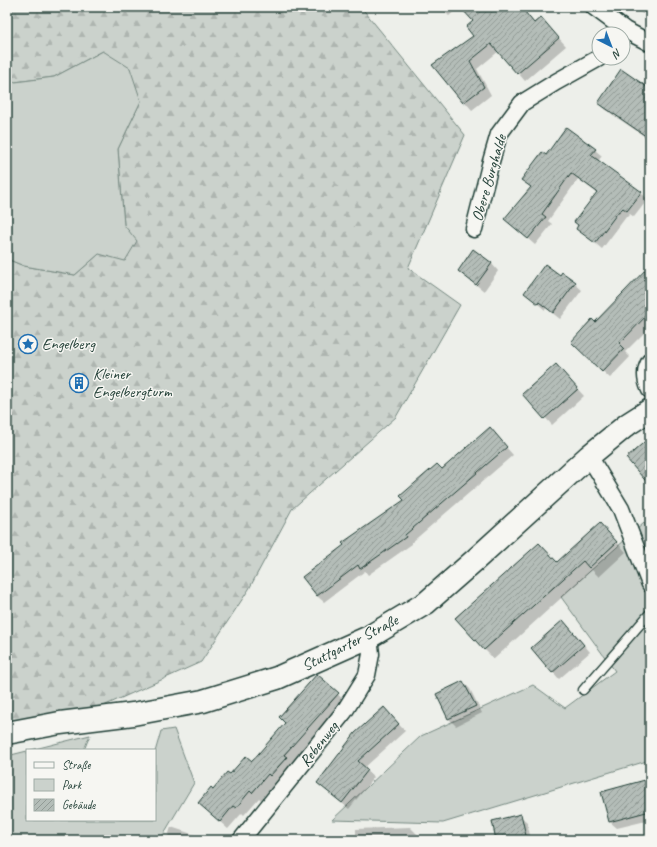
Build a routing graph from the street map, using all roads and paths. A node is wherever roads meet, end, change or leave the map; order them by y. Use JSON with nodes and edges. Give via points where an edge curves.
{"nodes":[{"id":1,"x":594,"y":7,"type":"edge"},
{"id":2,"x":617,"y":26,"type":"edge"},
{"id":3,"x":631,"y":35,"type":"edge"},
{"id":4,"x":650,"y":43,"type":"edge"},
{"id":5,"x":591,"y":62,"type":"edge"},
{"id":6,"x":474,"y":229,"type":"dead end"},
{"id":7,"x":650,"y":361,"type":"edge"},
{"id":8,"x":650,"y":390,"type":"edge"},
{"id":9,"x":650,"y":410,"type":"edge"},
{"id":10,"x":589,"y":456,"type":"junction"},
{"id":11,"x":650,"y":584,"type":"edge"},
{"id":12,"x":650,"y":614,"type":"edge"},
{"id":13,"x":369,"y":637,"type":"junction"},
{"id":14,"x":582,"y":690,"type":"dead end"},
{"id":15,"x":7,"y":734,"type":"edge"},
{"id":16,"x":241,"y":840,"type":"edge"}],
"edges":[{"from":1,"to":2,"type":"street"},
{"from":3,"to":4,"type":"street"},
{"from":5,"to":6,"type":"street","name":"Obere Burghalde","via":[[522,103],[499,134]]},
{"from":7,"to":8,"type":"street","via":[[645,368],[646,383]]},
{"from":9,"to":10,"type":"main road","name":"Stuttgarter Straße","via":[[628,424]]},
{"from":10,"to":11,"type":"street","via":[[621,509]]},
{"from":10,"to":13,"type":"main road","name":"Stuttgarter Straße","via":[[426,602]]},
{"from":12,"to":14,"type":"lane"},
{"from":13,"to":15,"type":"main road","name":"Stuttgarter Straße","via":[[278,678],[203,701],[133,714],[60,723]]},
{"from":13,"to":16,"type":"street","name":"Rebenweg","via":[[371,654],[367,675],[344,712]]}]}
